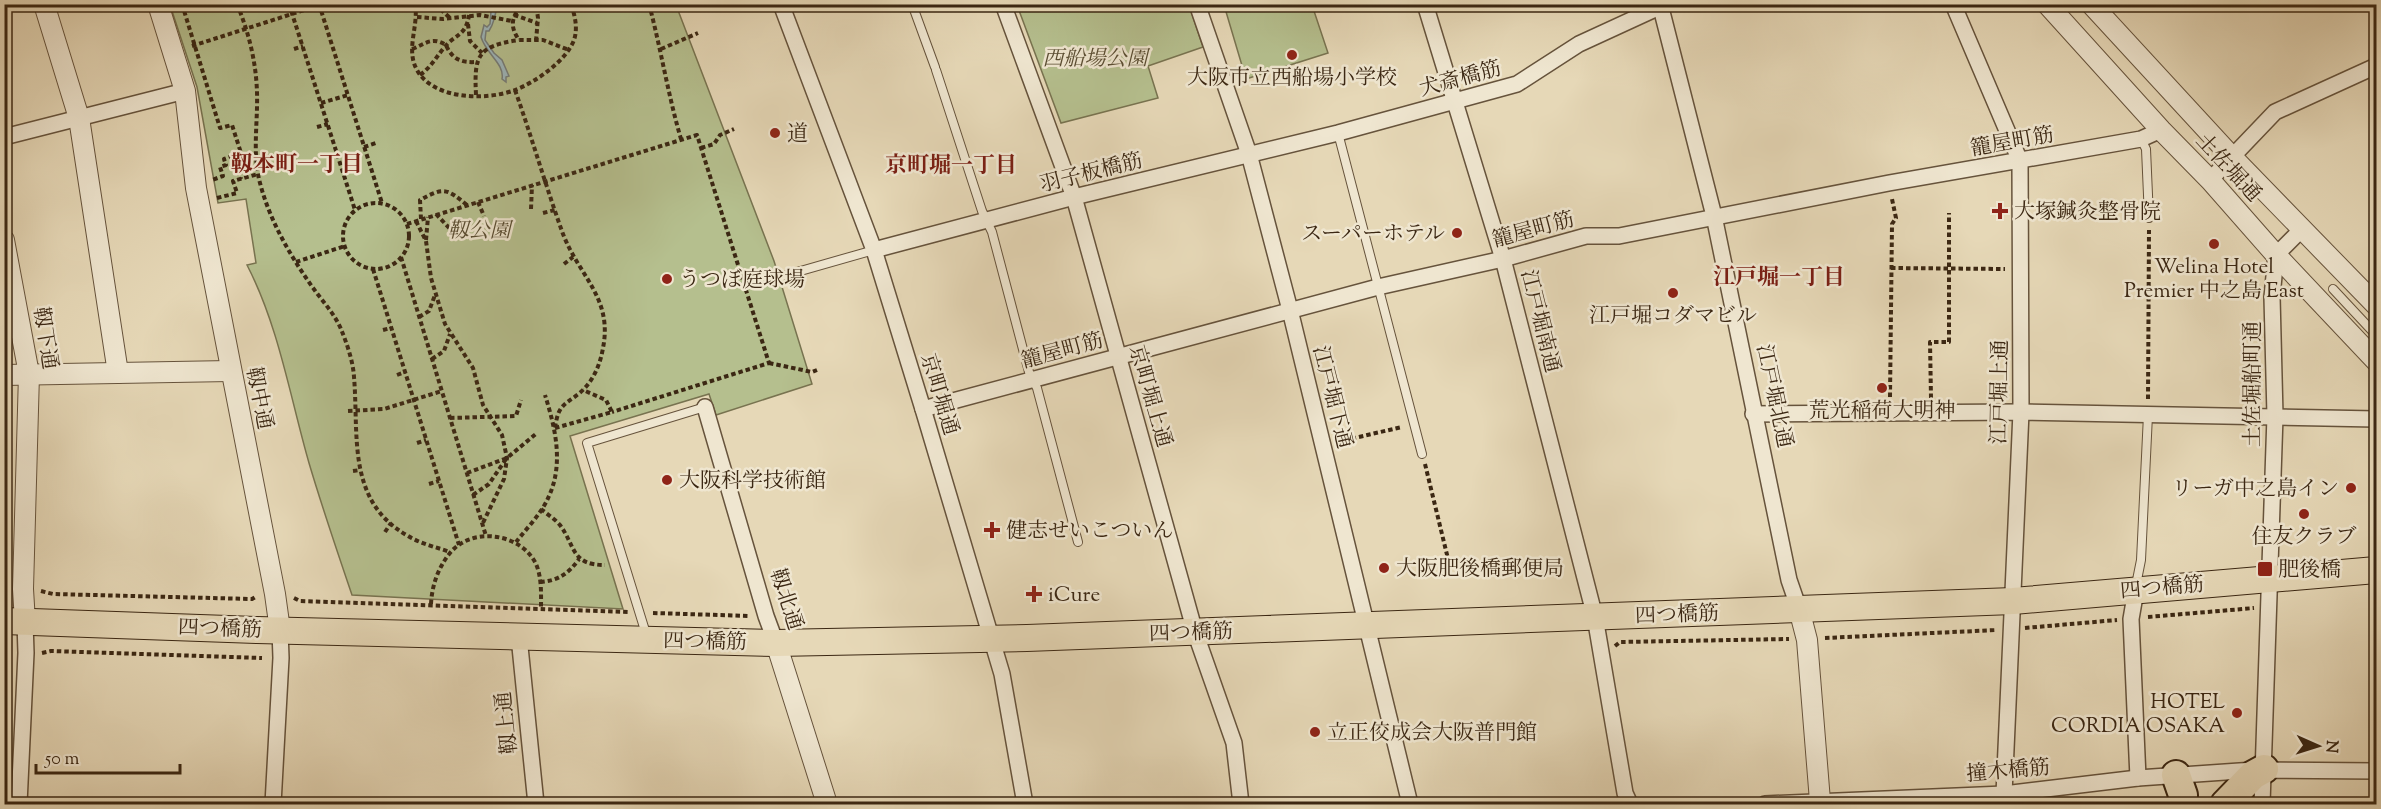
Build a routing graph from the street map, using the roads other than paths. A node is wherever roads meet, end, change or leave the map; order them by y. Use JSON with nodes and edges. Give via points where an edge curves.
{"nodes":[{"id":1,"x":44,"y":4,"type":"edge"},
{"id":2,"x":158,"y":4,"type":"edge"},
{"id":3,"x":781,"y":4,"type":"edge"},
{"id":4,"x":912,"y":4,"type":"edge"},
{"id":5,"x":1003,"y":4,"type":"edge"},
{"id":6,"x":1197,"y":4,"type":"edge"},
{"id":7,"x":1425,"y":4,"type":"edge"},
{"id":8,"x":1953,"y":4,"type":"edge"},
{"id":9,"x":2047,"y":4,"type":"edge"},
{"id":10,"x":2091,"y":4,"type":"edge"},
{"id":11,"x":1662,"y":6,"type":"edge"},
{"id":12,"x":2376,"y":66,"type":"edge"},
{"id":13,"x":185,"y":91,"type":"junction"},
{"id":14,"x":1456,"y":101,"type":"junction"},
{"id":15,"x":79,"y":118,"type":"junction"},
{"id":16,"x":2161,"y":130,"type":"junction"},
{"id":17,"x":1338,"y":133,"type":"junction"},
{"id":18,"x":4,"y":137,"type":"edge"},
{"id":19,"x":2141,"y":139,"type":"junction"},
{"id":20,"x":1249,"y":154,"type":"junction"},
{"id":21,"x":2232,"y":157,"type":"junction"},
{"id":22,"x":2020,"y":161,"type":"junction"},
{"id":23,"x":2210,"y":180,"type":"junction"},
{"id":24,"x":1074,"y":197,"type":"junction"},
{"id":25,"x":1714,"y":216,"type":"junction"},
{"id":26,"x":2149,"y":218,"type":"road end"},
{"id":27,"x":987,"y":221,"type":"junction"},
{"id":28,"x":2302,"y":229,"type":"junction"},
{"id":29,"x":4,"y":240,"type":"edge"},
{"id":30,"x":874,"y":250,"type":"junction"},
{"id":31,"x":2276,"y":255,"type":"junction"},
{"id":32,"x":1503,"y":259,"type":"junction"},
{"id":33,"x":783,"y":276,"type":"road end"},
{"id":34,"x":1378,"y":287,"type":"junction"},
{"id":35,"x":2333,"y":289,"type":"dead end"},
{"id":36,"x":2376,"y":305,"type":"edge"},
{"id":37,"x":1290,"y":310,"type":"junction"},
{"id":38,"x":2376,"y":335,"type":"edge"},
{"id":39,"x":1118,"y":356,"type":"junction"},
{"id":40,"x":2376,"y":362,"type":"edge"},
{"id":41,"x":231,"y":371,"type":"junction"},
{"id":42,"x":118,"y":373,"type":"junction"},
{"id":43,"x":29,"y":374,"type":"junction"},
{"id":44,"x":4,"y":375,"type":"edge"},
{"id":45,"x":1033,"y":380,"type":"junction"},
{"id":46,"x":705,"y":407,"type":"joint"},
{"id":47,"x":923,"y":409,"type":"junction"},
{"id":48,"x":2021,"y":412,"type":"junction"},
{"id":49,"x":1753,"y":414,"type":"junction"},
{"id":50,"x":2148,"y":415,"type":"junction"},
{"id":51,"x":2275,"y":416,"type":"junction"},
{"id":52,"x":2376,"y":419,"type":"edge"},
{"id":53,"x":1423,"y":456,"type":"road end"},
{"id":54,"x":1078,"y":542,"type":"dead end"},
{"id":55,"x":2376,"y":570,"type":"edge"},
{"id":56,"x":2268,"y":579,"type":"junction"},
{"id":57,"x":2136,"y":590,"type":"junction"},
{"id":58,"x":2013,"y":601,"type":"junction"},
{"id":59,"x":1799,"y":609,"type":"junction"},
{"id":60,"x":1595,"y":617,"type":"junction"},
{"id":61,"x":15,"y":621,"type":"edge"},
{"id":62,"x":1365,"y":624,"type":"junction"},
{"id":63,"x":280,"y":630,"type":"junction"},
{"id":64,"x":1196,"y":632,"type":"junction"},
{"id":65,"x":519,"y":637,"type":"junction"},
{"id":66,"x":992,"y":638,"type":"junction"},
{"id":67,"x":648,"y":640,"type":"junction"},
{"id":68,"x":776,"y":643,"type":"junction"},
{"id":69,"x":2265,"y":764,"type":"junction"},
{"id":70,"x":2376,"y":771,"type":"edge"},
{"id":71,"x":2176,"y":775,"type":"junction"},
{"id":72,"x":2138,"y":778,"type":"junction"},
{"id":73,"x":2004,"y":794,"type":"junction"},
{"id":74,"x":1627,"y":799,"type":"edge"},
{"id":75,"x":1820,"y":801,"type":"junction"},
{"id":76,"x":19,"y":804,"type":"edge"},
{"id":77,"x":273,"y":804,"type":"edge"},
{"id":78,"x":536,"y":804,"type":"edge"},
{"id":79,"x":827,"y":804,"type":"edge"},
{"id":80,"x":1025,"y":804,"type":"edge"},
{"id":81,"x":1241,"y":804,"type":"edge"},
{"id":82,"x":1410,"y":804,"type":"edge"},
{"id":83,"x":1765,"y":804,"type":"edge"},
{"id":84,"x":2183,"y":804,"type":"edge"},
{"id":85,"x":2225,"y":804,"type":"edge"},
{"id":86,"x":2262,"y":804,"type":"edge"}],
"edges":[{"from":1,"to":15,"type":"street"},
{"from":2,"to":13,"type":"street","name":"靱中通"},
{"from":3,"to":30,"type":"street","name":"京町堀通"},
{"from":4,"to":27,"type":"lane"},
{"from":5,"to":24,"type":"street","name":"京町堀上通"},
{"from":6,"to":20,"type":"street","name":"江戸堀下通"},
{"from":7,"to":14,"type":"street","name":"江戸堀南通"},
{"from":8,"to":22,"type":"street","name":"江戸堀上通"},
{"from":9,"to":16,"type":"street","name":"土佐堀通"},
{"from":10,"to":21,"type":"street","name":"土佐堀通"},
{"from":11,"to":14,"type":"street","name":"犬斎橋筋","via":[[1579,44],[1517,84]]},
{"from":11,"to":25,"type":"street","name":"江戸堀北通"},
{"from":12,"to":21,"type":"street","via":[[2275,112]]},
{"from":13,"to":15,"type":"street"},
{"from":13,"to":41,"type":"street","name":"靱中通","via":[[196,188]]},
{"from":14,"to":17,"type":"street","name":"犬斎橋筋"},
{"from":14,"to":32,"type":"street","name":"江戸堀南通"},
{"from":15,"to":18,"type":"street"},
{"from":15,"to":42,"type":"street"},
{"from":16,"to":19,"type":"street","name":"籠屋町筋"},
{"from":16,"to":23,"type":"street","name":"土佐堀通"},
{"from":17,"to":20,"type":"street","name":"犬斎橋筋"},
{"from":17,"to":34,"type":"lane"},
{"from":19,"to":22,"type":"street","name":"籠屋町筋"},
{"from":19,"to":26,"type":"lane","via":[[2146,149]]},
{"from":20,"to":24,"type":"street","name":"羽子板橋筋"},
{"from":20,"to":37,"type":"street","name":"江戸堀下通"},
{"from":21,"to":23,"type":"street"},
{"from":21,"to":28,"type":"street","name":"土佐堀通"},
{"from":22,"to":25,"type":"street","name":"籠屋町筋"},
{"from":22,"to":48,"type":"street","name":"江戸堀上通"},
{"from":23,"to":31,"type":"street","name":"土佐堀通"},
{"from":24,"to":27,"type":"street","name":"羽子板橋筋"},
{"from":24,"to":39,"type":"street","name":"京町堀上通"},
{"from":25,"to":32,"type":"street","name":"籠屋町筋","via":[[1619,236],[1586,236]]},
{"from":25,"to":49,"type":"street","name":"江戸堀北通"},
{"from":27,"to":30,"type":"street","name":"羽子板橋筋"},
{"from":27,"to":45,"type":"lane"},
{"from":28,"to":31,"type":"street"},
{"from":28,"to":36,"type":"street","name":"土佐堀通"},
{"from":29,"to":43,"type":"street","name":"靱下通"},
{"from":30,"to":33,"type":"lane"},
{"from":30,"to":47,"type":"street","name":"京町堀通"},
{"from":31,"to":40,"type":"street","name":"土佐堀通"},
{"from":31,"to":51,"type":"street","name":"土佐堀船町通","via":[[2272,297]]},
{"from":32,"to":34,"type":"street","name":"籠屋町筋"},
{"from":32,"to":60,"type":"street","name":"江戸堀南通"},
{"from":34,"to":37,"type":"street","name":"籠屋町筋"},
{"from":34,"to":53,"type":"lane"},
{"from":35,"to":38,"type":"lane"},
{"from":37,"to":39,"type":"street","name":"籠屋町筋"},
{"from":37,"to":62,"type":"street","name":"江戸堀下通"},
{"from":39,"to":45,"type":"street","name":"籠屋町筋"},
{"from":39,"to":64,"type":"street","name":"京町堀上通"},
{"from":41,"to":42,"type":"street"},
{"from":41,"to":63,"type":"street","name":"靱中通"},
{"from":42,"to":43,"type":"street"},
{"from":43,"to":44,"type":"street"},
{"from":43,"to":61,"type":"street","name":"靱下通","via":[[23,589]]},
{"from":45,"to":47,"type":"street","name":"籠屋町筋"},
{"from":45,"to":54,"type":"lane"},
{"from":46,"to":67,"type":"lane","via":[[587,443]]},
{"from":46,"to":68,"type":"street","name":"靱北通"},
{"from":47,"to":66,"type":"street","name":"京町堀通"},
{"from":48,"to":49,"type":"street"},
{"from":48,"to":50,"type":"street"},
{"from":48,"to":58,"type":"street","name":"江戸堀上通"},
{"from":49,"to":59,"type":"street","name":"江戸堀北通","via":[[1789,580]]},
{"from":50,"to":51,"type":"street"},
{"from":50,"to":57,"type":"lane"},
{"from":51,"to":52,"type":"street"},
{"from":51,"to":56,"type":"street","name":"土佐堀船町通"},
{"from":55,"to":56,"type":"main road","name":"四つ橋筋"},
{"from":56,"to":57,"type":"main road","name":"四つ橋筋"},
{"from":56,"to":69,"type":"street","name":"土佐堀船町通","via":[[2264,608]]},
{"from":57,"to":58,"type":"main road","name":"四つ橋筋"},
{"from":57,"to":72,"type":"street","via":[[2131,619]]},
{"from":58,"to":59,"type":"main road","name":"四つ橋筋"},
{"from":58,"to":73,"type":"street","name":"江戸堀上通"},
{"from":59,"to":60,"type":"main road","name":"四つ橋筋"},
{"from":59,"to":75,"type":"street","name":"江戸堀北通","via":[[1807,640]]},
{"from":60,"to":62,"type":"main road","name":"四つ橋筋"},
{"from":60,"to":74,"type":"street","name":"江戸堀南通","via":[[1607,647]]},
{"from":61,"to":63,"type":"main road","name":"四つ橋筋"},
{"from":61,"to":76,"type":"street","name":"靱下通","via":[[26,653]]},
{"from":62,"to":64,"type":"main road","name":"四つ橋筋"},
{"from":62,"to":82,"type":"street","name":"江戸堀下通"},
{"from":63,"to":65,"type":"main road","name":"四つ橋筋"},
{"from":63,"to":77,"type":"street","name":"靱中通"},
{"from":64,"to":66,"type":"main road","name":"四つ橋筋"},
{"from":64,"to":81,"type":"street","name":"京町堀上通","via":[[1234,743]]},
{"from":65,"to":67,"type":"main road","name":"四つ橋筋"},
{"from":65,"to":78,"type":"street","name":"靱上通"},
{"from":66,"to":68,"type":"main road","name":"四つ橋筋"},
{"from":66,"to":80,"type":"street","name":"京町堀通"},
{"from":67,"to":68,"type":"main road","name":"四つ橋筋"},
{"from":68,"to":79,"type":"street","name":"靱北通"},
{"from":69,"to":70,"type":"street","name":"撞木橋筋"},
{"from":69,"to":71,"type":"street","name":"撞木橋筋"},
{"from":69,"to":85,"type":"highway"},
{"from":69,"to":86,"type":"street"},
{"from":71,"to":72,"type":"street","name":"撞木橋筋"},
{"from":71,"to":84,"type":"highway"},
{"from":72,"to":73,"type":"street","name":"撞木橋筋"},
{"from":73,"to":75,"type":"street","name":"撞木橋筋"},
{"from":75,"to":83,"type":"street","name":"撞木橋筋"}]}
